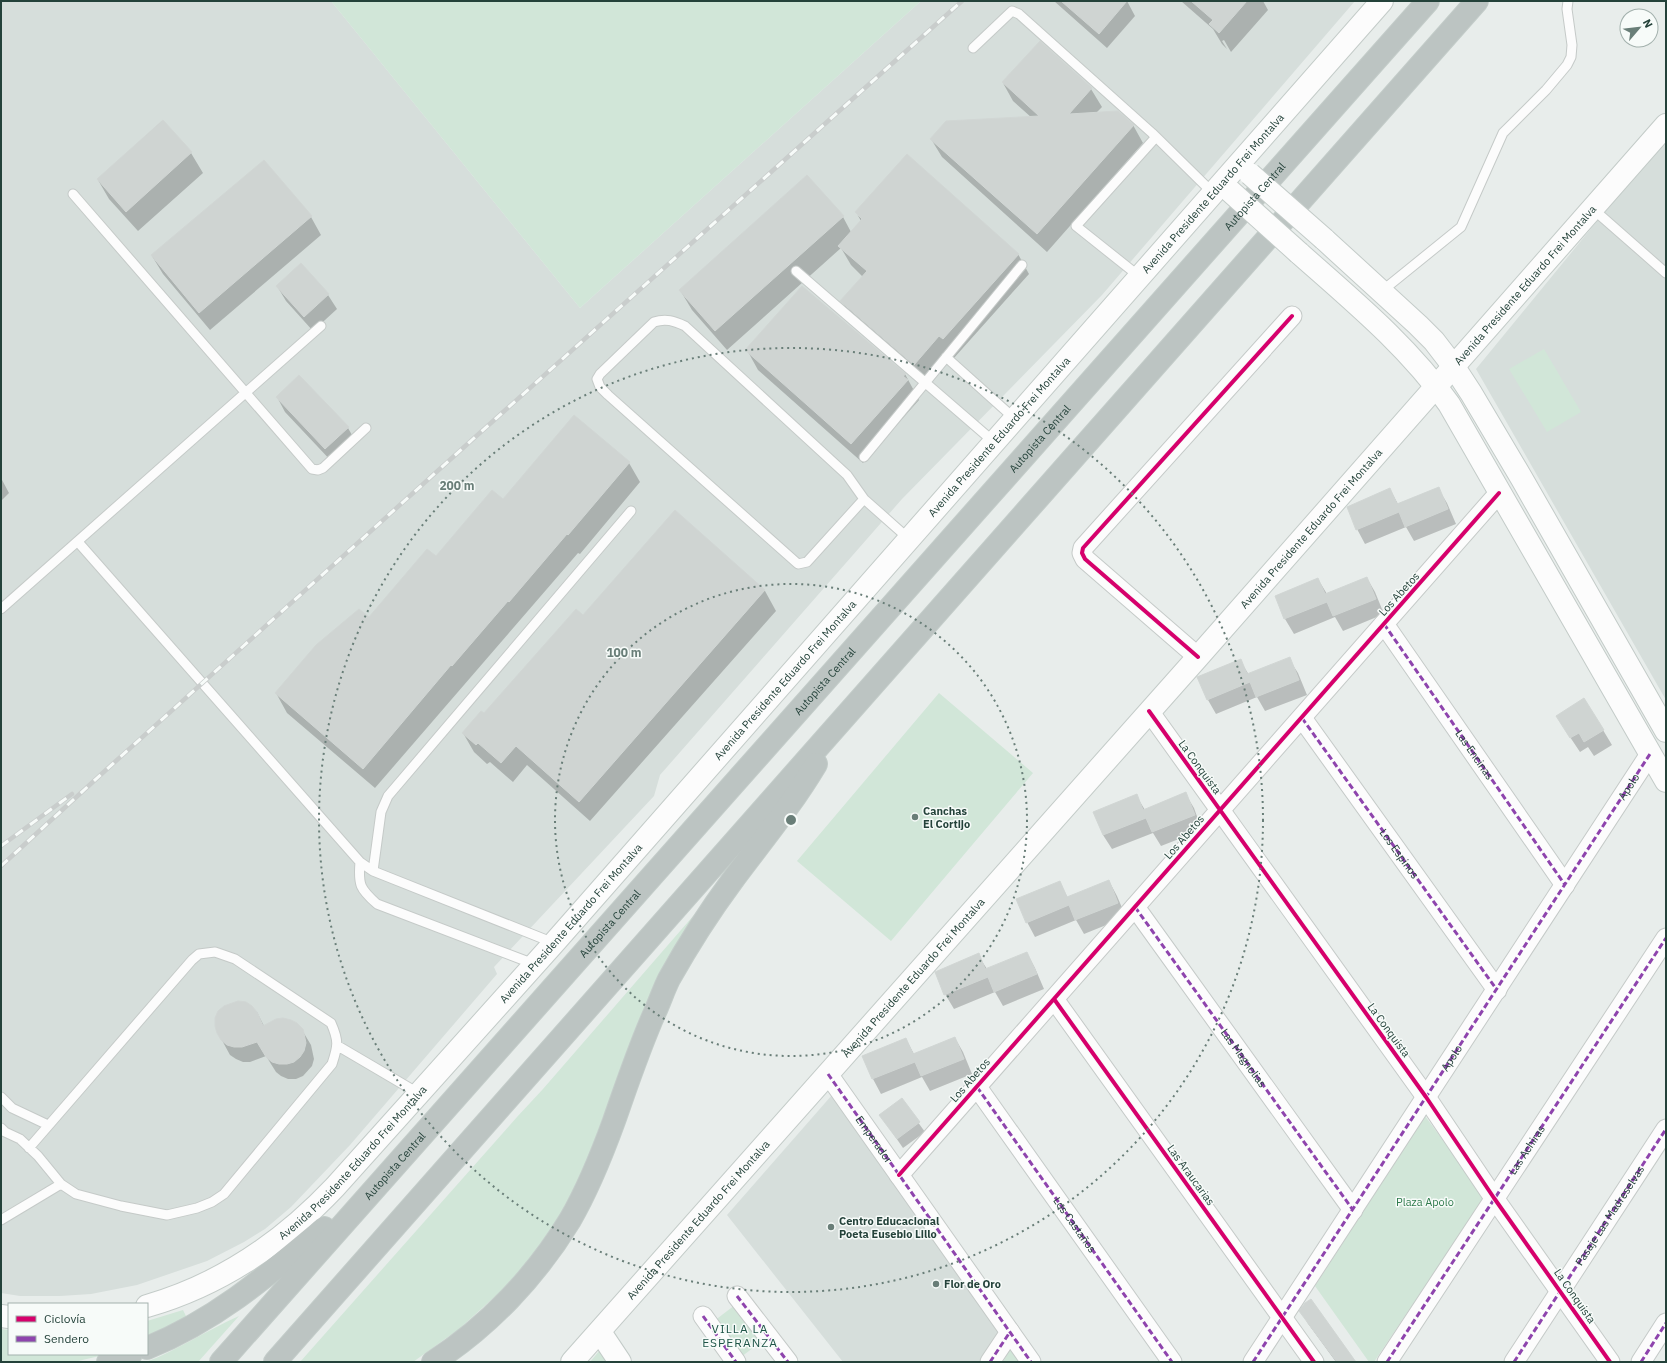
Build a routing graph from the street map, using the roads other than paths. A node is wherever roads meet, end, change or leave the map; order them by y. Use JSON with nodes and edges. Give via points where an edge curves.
{"nodes":[{"id":1,"x":1382,"y":1,"type":"edge"},
{"id":2,"x":1428,"y":1,"type":"edge"},
{"id":3,"x":1478,"y":1,"type":"edge"},
{"id":4,"x":1568,"y":1,"type":"edge"},
{"id":5,"x":972,"y":48,"type":"dead end"},
{"id":6,"x":1666,"y":125,"type":"edge"},
{"id":7,"x":1156,"y":137,"type":"junction"},
{"id":8,"x":1244,"y":169,"type":"junction"},
{"id":9,"x":1221,"y":189,"type":"junction"},
{"id":10,"x":73,"y":194,"type":"dead end"},
{"id":11,"x":1593,"y":209,"type":"junction"},
{"id":12,"x":1022,"y":265,"type":"dead end"},
{"id":13,"x":796,"y":271,"type":"dead end"},
{"id":14,"x":1666,"y":273,"type":"edge"},
{"id":15,"x":1140,"y":277,"type":"junction"},
{"id":16,"x":1382,"y":291,"type":"junction"},
{"id":17,"x":1292,"y":316,"type":"dead end"},
{"id":18,"x":321,"y":326,"type":"dead end"},
{"id":19,"x":946,"y":357,"type":"junction"},
{"id":20,"x":1454,"y":367,"type":"junction"},
{"id":21,"x":926,"y":382,"type":"junction"},
{"id":22,"x":1436,"y":386,"type":"junction"},
{"id":23,"x":246,"y":392,"type":"junction"},
{"id":24,"x":1015,"y":418,"type":"junction"},
{"id":25,"x":366,"y":428,"type":"dead end"},
{"id":26,"x":994,"y":442,"type":"junction"},
{"id":27,"x":864,"y":457,"type":"dead end"},
{"id":28,"x":1500,"y":494,"type":"junction"},
{"id":29,"x":864,"y":500,"type":"junction"},
{"id":30,"x":631,"y":511,"type":"dead end"},
{"id":31,"x":909,"y":539,"type":"junction"},
{"id":32,"x":78,"y":542,"type":"junction"},
{"id":33,"x":1,"y":609,"type":"edge"},
{"id":34,"x":1384,"y":624,"type":"junction"},
{"id":35,"x":1198,"y":657,"type":"junction"},
{"id":36,"x":1628,"y":666,"type":"junction"},
{"id":37,"x":1607,"y":680,"type":"junction"},
{"id":38,"x":1149,"y":711,"type":"junction"},
{"id":39,"x":844,"y":717,"type":"junction"},
{"id":40,"x":1302,"y":718,"type":"junction"},
{"id":41,"x":1666,"y":731,"type":"edge"},
{"id":42,"x":1650,"y":754,"type":"junction"},
{"id":43,"x":1666,"y":781,"type":"edge"},
{"id":44,"x":1220,"y":810,"type":"junction"},
{"id":45,"x":360,"y":862,"type":"junction"},
{"id":46,"x":373,"y":871,"type":"junction"},
{"id":47,"x":1565,"y":885,"type":"junction"},
{"id":48,"x":1135,"y":907,"type":"junction"},
{"id":49,"x":1666,"y":938,"type":"edge"},
{"id":50,"x":554,"y":942,"type":"junction"},
{"id":51,"x":534,"y":964,"type":"junction"},
{"id":52,"x":1497,"y":990,"type":"junction"},
{"id":53,"x":1054,"y":999,"type":"junction"},
{"id":54,"x":338,"y":1046,"type":"junction"},
{"id":55,"x":828,"y":1074,"type":"junction"},
{"id":56,"x":977,"y":1087,"type":"junction"},
{"id":57,"x":418,"y":1093,"type":"junction"},
{"id":58,"x":1,"y":1097,"type":"edge"},
{"id":59,"x":1426,"y":1097,"type":"junction"},
{"id":60,"x":48,"y":1125,"type":"junction"},
{"id":61,"x":1,"y":1128,"type":"edge"},
{"id":62,"x":1666,"y":1129,"type":"edge"},
{"id":63,"x":29,"y":1148,"type":"junction"},
{"id":64,"x":390,"y":1170,"type":"junction"},
{"id":65,"x":899,"y":1175,"type":"junction"},
{"id":66,"x":61,"y":1184,"type":"junction"},
{"id":67,"x":1494,"y":1198,"type":"junction"},
{"id":68,"x":1353,"y":1210,"type":"junction"},
{"id":69,"x":1,"y":1220,"type":"edge"},
{"id":70,"x":1561,"y":1292,"type":"junction"},
{"id":71,"x":737,"y":1296,"type":"dead end"},
{"id":72,"x":148,"y":1306,"type":"edge"},
{"id":73,"x":703,"y":1316,"type":"dead end"},
{"id":74,"x":1282,"y":1318,"type":"junction"},
{"id":75,"x":1666,"y":1323,"type":"edge"},
{"id":76,"x":600,"y":1332,"type":"junction"},
{"id":77,"x":1010,"y":1332,"type":"junction"},
{"id":78,"x":148,"y":1348,"type":"edge"},
{"id":79,"x":129,"y":1355,"type":"edge"},
{"id":80,"x":108,"y":1362,"type":"edge"},
{"id":81,"x":221,"y":1362,"type":"edge"},
{"id":82,"x":275,"y":1362,"type":"edge"},
{"id":83,"x":433,"y":1362,"type":"edge"},
{"id":84,"x":572,"y":1362,"type":"edge"},
{"id":85,"x":620,"y":1362,"type":"edge"},
{"id":86,"x":736,"y":1362,"type":"edge"},
{"id":87,"x":787,"y":1362,"type":"edge"},
{"id":88,"x":990,"y":1362,"type":"edge"},
{"id":89,"x":1031,"y":1362,"type":"edge"},
{"id":90,"x":1172,"y":1362,"type":"edge"},
{"id":91,"x":1253,"y":1362,"type":"edge"},
{"id":92,"x":1314,"y":1362,"type":"edge"},
{"id":93,"x":1387,"y":1362,"type":"edge"},
{"id":94,"x":1514,"y":1362,"type":"edge"},
{"id":95,"x":1610,"y":1362,"type":"edge"},
{"id":96,"x":1641,"y":1362,"type":"edge"}],
"edges":[{"from":1,"to":8,"type":"main road","name":"Avenida Presidente Eduardo Frei Montalva"},
{"from":2,"to":64,"type":"highway","name":"Autopista Central"},
{"from":3,"to":39,"type":"highway"},
{"from":4,"to":16,"type":"lane","via":[[1572,45],[1567,65],[1503,133],[1461,227]]},
{"from":5,"to":7,"type":"lane","via":[[1012,12],[1019,14]]},
{"from":6,"to":11,"type":"main road","name":"Avenida Presidente Eduardo Frei Montalva"},
{"from":7,"to":9,"type":"lane"},
{"from":7,"to":15,"type":"lane","via":[[1076,226]]},
{"from":8,"to":9,"type":"main road","name":"Avenida Presidente Eduardo Frei Montalva"},
{"from":8,"to":16,"type":"main road","bridge":true},
{"from":9,"to":15,"type":"main road","name":"Avenida Presidente Eduardo Frei Montalva"},
{"from":9,"to":22,"type":"main road","bridge":true,"via":[[1299,253],[1376,322],[1409,354]]},
{"from":10,"to":23,"type":"lane"},
{"from":11,"to":14,"type":"lane"},
{"from":11,"to":20,"type":"main road","name":"Avenida Presidente Eduardo Frei Montalva"},
{"from":12,"to":19,"type":"lane"},
{"from":13,"to":21,"type":"lane"},
{"from":15,"to":24,"type":"main road","name":"Avenida Presidente Eduardo Frei Montalva"},
{"from":16,"to":20,"type":"main road","via":[[1429,336]]},
{"from":17,"to":35,"type":"street","via":[[1083,548],[1085,559]]},
{"from":18,"to":23,"type":"lane"},
{"from":19,"to":21,"type":"lane"},
{"from":19,"to":24,"type":"lane"},
{"from":20,"to":22,"type":"main road","name":"Avenida Presidente Eduardo Frei Montalva"},
{"from":20,"to":36,"type":"main road","via":[[1522,479]]},
{"from":21,"to":26,"type":"lane"},
{"from":21,"to":27,"type":"lane"},
{"from":22,"to":28,"type":"main road","via":[[1449,404]]},
{"from":22,"to":35,"type":"main road","name":"Avenida Presidente Eduardo Frei Montalva"},
{"from":23,"to":25,"type":"lane","via":[[312,469],[323,468]]},
{"from":23,"to":32,"type":"lane"},
{"from":24,"to":26,"type":"main road","name":"Avenida Presidente Eduardo Frei Montalva"},
{"from":26,"to":31,"type":"main road","name":"Avenida Presidente Eduardo Frei Montalva"},
{"from":28,"to":34,"type":"street","name":"Los Abetos"},
{"from":28,"to":37,"type":"main road"},
{"from":29,"to":29,"type":"lane","via":[[807,562],[798,564],[608,395],[597,380],[600,374],[654,322],[664,319],[674,321],[685,326],[847,475]]},
{"from":29,"to":31,"type":"lane"},
{"from":30,"to":46,"type":"lane","via":[[388,796],[381,812]]},
{"from":31,"to":50,"type":"main road","name":"Avenida Presidente Eduardo Frei Montalva"},
{"from":32,"to":33,"type":"lane"},
{"from":32,"to":45,"type":"lane"},
{"from":34,"to":40,"type":"street","name":"Los Abetos"},
{"from":34,"to":47,"type":"street","name":"Las Encinas"},
{"from":35,"to":38,"type":"main road","name":"Avenida Presidente Eduardo Frei Montalva"},
{"from":36,"to":37,"type":"main road"},
{"from":36,"to":41,"type":"main road"},
{"from":37,"to":42,"type":"main road"},
{"from":38,"to":44,"type":"street","name":"La Conquista"},
{"from":38,"to":55,"type":"main road","name":"Avenida Presidente Eduardo Frei Montalva"},
{"from":39,"to":82,"type":"highway"},
{"from":39,"to":83,"type":"highway","via":[[792,802],[716,903],[668,981],[641,1043],[599,1159],[569,1220],[539,1263],[506,1302],[461,1342]]},
{"from":40,"to":44,"type":"street","name":"Los Abetos"},
{"from":40,"to":52,"type":"street","name":"Los Espinos"},
{"from":42,"to":43,"type":"main road"},
{"from":42,"to":47,"type":"street","name":"Apolo"},
{"from":44,"to":48,"type":"street","name":"Los Abetos"},
{"from":44,"to":59,"type":"street","name":"La Conquista"},
{"from":45,"to":46,"type":"lane"},
{"from":45,"to":51,"type":"lane","via":[[358,880],[365,894],[377,904]]},
{"from":46,"to":50,"type":"lane"},
{"from":47,"to":52,"type":"street","name":"Apolo"},
{"from":48,"to":53,"type":"street","name":"Los Abetos"},
{"from":48,"to":68,"type":"street","name":"Las Magnolias"},
{"from":49,"to":67,"type":"street","name":"Las Achiras"},
{"from":50,"to":51,"type":"main road","name":"Avenida Presidente Eduardo Frei Montalva"},
{"from":51,"to":57,"type":"main road","name":"Avenida Presidente Eduardo Frei Montalva"},
{"from":52,"to":59,"type":"street","name":"Apolo"},
{"from":53,"to":56,"type":"street","name":"Los Abetos"},
{"from":53,"to":74,"type":"street","name":"Las Araucarias"},
{"from":54,"to":57,"type":"lane"},
{"from":54,"to":60,"type":"lane","via":[[337,1035],[331,1023],[235,959],[215,952],[199,954]]},
{"from":54,"to":66,"type":"lane","via":[[332,1064],[224,1194],[212,1202],[167,1215],[76,1194]]},
{"from":55,"to":65,"type":"street","name":"Emperador"},
{"from":55,"to":76,"type":"main road","name":"Avenida Presidente Eduardo Frei Montalva"},
{"from":56,"to":65,"type":"street","name":"Los Abetos"},
{"from":56,"to":90,"type":"street","name":"Los Castaños"},
{"from":57,"to":72,"type":"main road","name":"Avenida Presidente Eduardo Frei Montalva","via":[[335,1187],[284,1236],[215,1279],[178,1296]]},
{"from":58,"to":60,"type":"lane","via":[[12,1108]]},
{"from":59,"to":67,"type":"street","name":"La Conquista"},
{"from":59,"to":68,"type":"street","name":"Apolo"},
{"from":60,"to":63,"type":"lane"},
{"from":61,"to":63,"type":"lane","via":[[20,1139]]},
{"from":62,"to":70,"type":"street","name":"Pasaje Las Madreselvas"},
{"from":63,"to":66,"type":"lane"},
{"from":64,"to":78,"type":"highway","via":[[235,1301],[190,1328]]},
{"from":64,"to":81,"type":"highway","name":"Autopista Central"},
{"from":65,"to":77,"type":"street","name":"Emperador"},
{"from":66,"to":69,"type":"lane"},
{"from":67,"to":70,"type":"street","name":"La Conquista"},
{"from":67,"to":93,"type":"street","name":"Las Achiras"},
{"from":68,"to":74,"type":"street","name":"Apolo"},
{"from":70,"to":94,"type":"street","name":"Pasaje Las Madreselvas"},
{"from":70,"to":95,"type":"street","name":"La Conquista"},
{"from":71,"to":87,"type":"street"},
{"from":73,"to":86,"type":"street"},
{"from":74,"to":91,"type":"street","name":"Apolo"},
{"from":74,"to":92,"type":"street","name":"Las Araucarias"},
{"from":75,"to":96,"type":"street"},
{"from":76,"to":84,"type":"main road","name":"Avenida Presidente Eduardo Frei Montalva"},
{"from":76,"to":85,"type":"main road"},
{"from":77,"to":88,"type":"street"},
{"from":77,"to":89,"type":"street","name":"Emperador"},
{"from":79,"to":80,"type":"highway"}]}
